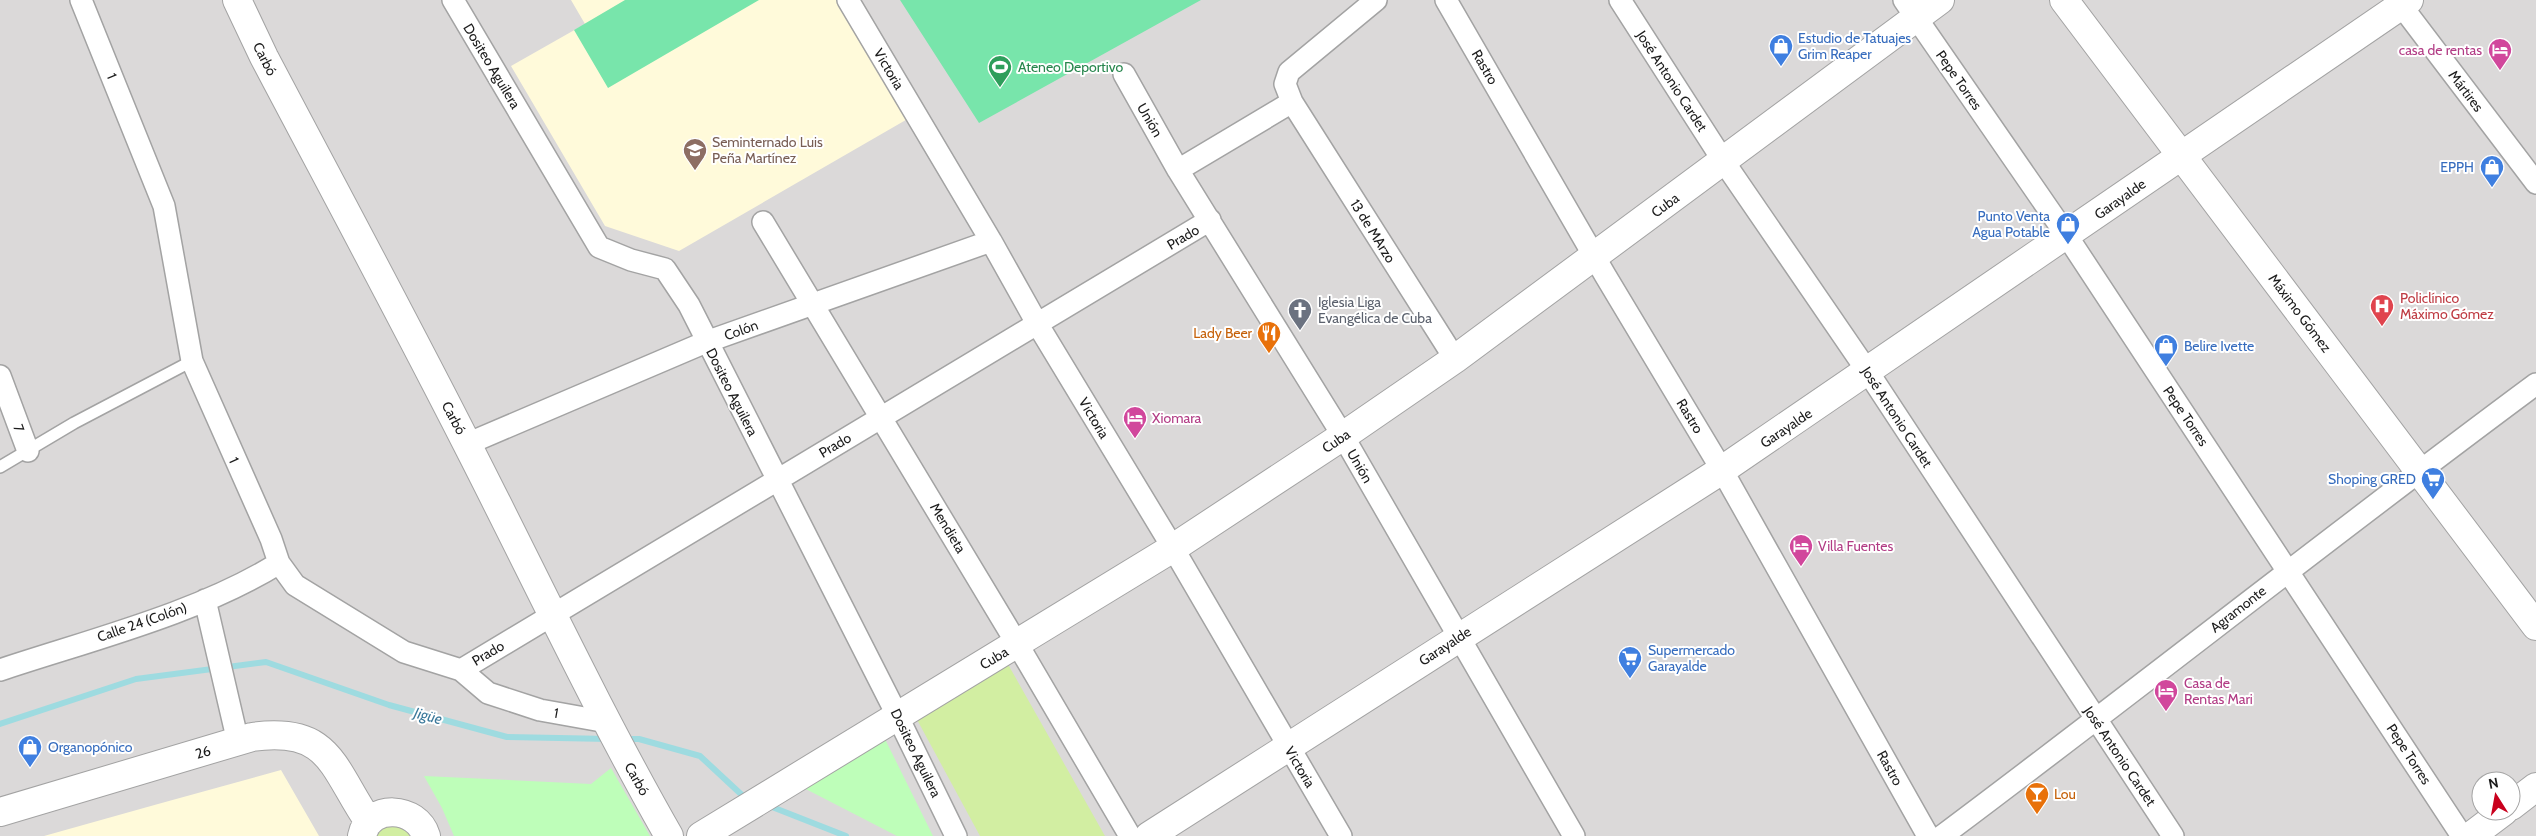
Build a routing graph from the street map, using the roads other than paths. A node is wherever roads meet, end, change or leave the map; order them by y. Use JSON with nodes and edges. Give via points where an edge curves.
{"nodes":[{"id":1,"x":82,"y":0,"type":"edge"},
{"id":2,"x":237,"y":0,"type":"edge"},
{"id":3,"x":453,"y":0,"type":"edge"},
{"id":4,"x":848,"y":0,"type":"edge"},
{"id":5,"x":1376,"y":0,"type":"edge"},
{"id":6,"x":1446,"y":0,"type":"edge"},
{"id":7,"x":1620,"y":0,"type":"edge"},
{"id":8,"x":1940,"y":0,"type":"edge"},
{"id":9,"x":2064,"y":0,"type":"edge"},
{"id":10,"x":2402,"y":2,"type":"edge"},
{"id":11,"x":1910,"y":9,"type":"edge"},
{"id":12,"x":1124,"y":74,"type":"dead end"},
{"id":13,"x":1292,"y":102,"type":"junction"},
{"id":14,"x":2180,"y":156,"type":"junction"},
{"id":15,"x":1724,"y":162,"type":"junction"},
{"id":16,"x":1178,"y":170,"type":"junction"},
{"id":17,"x":2536,"y":182,"type":"edge"},
{"id":18,"x":1210,"y":220,"type":"junction"},
{"id":19,"x":763,"y":222,"type":"dead end"},
{"id":20,"x":2067,"y":236,"type":"junction"},
{"id":21,"x":992,"y":241,"type":"junction"},
{"id":22,"x":1594,"y":256,"type":"junction"},
{"id":23,"x":812,"y":305,"type":"junction"},
{"id":24,"x":1038,"y":325,"type":"junction"},
{"id":25,"x":706,"y":342,"type":"junction"},
{"id":26,"x":1455,"y":359,"type":"junction"},
{"id":27,"x":192,"y":361,"type":"junction"},
{"id":28,"x":1868,"y":372,"type":"junction"},
{"id":29,"x":0,"y":376,"type":"edge"},
{"id":30,"x":2536,"y":384,"type":"edge"},
{"id":31,"x":882,"y":417,"type":"junction"},
{"id":32,"x":1343,"y":436,"type":"junction"},
{"id":33,"x":467,"y":444,"type":"junction"},
{"id":34,"x":28,"y":451,"type":"junction"},
{"id":35,"x":0,"y":467,"type":"edge"},
{"id":36,"x":1722,"y":470,"type":"junction"},
{"id":37,"x":2420,"y":470,"type":"junction"},
{"id":38,"x":778,"y":480,"type":"junction"},
{"id":39,"x":1173,"y":548,"type":"junction"},
{"id":40,"x":280,"y":563,"type":"junction"},
{"id":41,"x":2288,"y":570,"type":"junction"},
{"id":42,"x":196,"y":604,"type":"junction"},
{"id":43,"x":552,"y":616,"type":"junction"},
{"id":44,"x":2536,"y":626,"type":"edge"},
{"id":45,"x":1458,"y":638,"type":"junction"},
{"id":46,"x":1017,"y":644,"type":"junction"},
{"id":47,"x":0,"y":670,"type":"edge"},
{"id":48,"x":461,"y":670,"type":"junction"},
{"id":49,"x":897,"y":715,"type":"junction"},
{"id":50,"x":2096,"y":720,"type":"junction"},
{"id":51,"x":607,"y":722,"type":"junction"},
{"id":52,"x":238,"y":742,"type":"junction"},
{"id":53,"x":1288,"y":748,"type":"junction"},
{"id":54,"x":2536,"y":787,"type":"edge"},
{"id":55,"x":2521,"y":798,"type":"edge"},
{"id":56,"x":0,"y":812,"type":"edge"},
{"id":57,"x":2491,"y":821,"type":"edge"},
{"id":58,"x":365,"y":829,"type":"edge"},
{"id":59,"x":426,"y":836,"type":"edge"},
{"id":60,"x":669,"y":836,"type":"edge"},
{"id":61,"x":701,"y":836,"type":"edge"},
{"id":62,"x":956,"y":836,"type":"edge"},
{"id":63,"x":1130,"y":836,"type":"edge"},
{"id":64,"x":1149,"y":836,"type":"edge"},
{"id":65,"x":1341,"y":836,"type":"edge"},
{"id":66,"x":1574,"y":836,"type":"edge"},
{"id":67,"x":1928,"y":836,"type":"edge"},
{"id":68,"x":1942,"y":836,"type":"edge"},
{"id":69,"x":2173,"y":836,"type":"edge"},
{"id":70,"x":2462,"y":836,"type":"edge"},
{"id":71,"x":2471,"y":836,"type":"edge"}],
"edges":[{"from":1,"to":27,"type":"street","name":"1","via":[[164,206]]},
{"from":2,"to":33,"type":"street","name":"Carbó"},
{"from":3,"to":25,"type":"street","name":"Dositeo Aguilera","via":[[599,247],[665,269],[689,305]]},
{"from":4,"to":21,"type":"street","name":"Victoria"},
{"from":5,"to":13,"type":"street","via":[[1289,72],[1285,84]]},
{"from":6,"to":22,"type":"street","name":"Rastro"},
{"from":7,"to":15,"type":"street","name":"José Antonio Cardet"},
{"from":8,"to":11,"type":"street","name":"Cuba"},
{"from":9,"to":14,"type":"street","name":"Máximo Gómez"},
{"from":10,"to":14,"type":"street","name":"Garayalde"},
{"from":10,"to":17,"type":"street","name":"Mártires"},
{"from":11,"to":15,"type":"street","name":"Cuba"},
{"from":11,"to":20,"type":"street","name":"Pepe Torres"},
{"from":12,"to":16,"type":"street","name":"Unión"},
{"from":13,"to":16,"type":"street"},
{"from":13,"to":26,"type":"street","name":"13 de MArzo"},
{"from":14,"to":20,"type":"street","name":"Garayalde"},
{"from":14,"to":37,"type":"street","name":"Máximo Gómez"},
{"from":15,"to":22,"type":"street","name":"Cuba"},
{"from":15,"to":28,"type":"street","name":"José Antonio Cardet"},
{"from":16,"to":18,"type":"street","name":"Unión"},
{"from":18,"to":24,"type":"street","name":"Prado"},
{"from":18,"to":32,"type":"street","name":"Unión"},
{"from":19,"to":23,"type":"street","name":"Mendieta"},
{"from":20,"to":28,"type":"street","name":"Garayalde"},
{"from":20,"to":41,"type":"street","name":"Pepe Torres"},
{"from":21,"to":23,"type":"street","name":"Colón"},
{"from":21,"to":24,"type":"street","name":"Victoria"},
{"from":22,"to":26,"type":"street","name":"Cuba"},
{"from":22,"to":36,"type":"street","name":"Rastro"},
{"from":23,"to":25,"type":"street","name":"Colón"},
{"from":23,"to":31,"type":"street","name":"Mendieta"},
{"from":24,"to":31,"type":"street","name":"Prado"},
{"from":24,"to":39,"type":"street","name":"Victoria"},
{"from":25,"to":33,"type":"street","name":"Colón"},
{"from":25,"to":38,"type":"street","name":"Dositeo Aguilera"},
{"from":26,"to":32,"type":"street","name":"Cuba"},
{"from":27,"to":34,"type":"lane"},
{"from":27,"to":40,"type":"street","name":"1"},
{"from":28,"to":36,"type":"street","name":"Garayalde"},
{"from":28,"to":50,"type":"street","name":"José Antonio Cardet"},
{"from":29,"to":34,"type":"street","name":"7"},
{"from":30,"to":37,"type":"street","name":"Agramonte"},
{"from":31,"to":38,"type":"street","name":"Prado"},
{"from":31,"to":46,"type":"street","name":"Mendieta"},
{"from":32,"to":39,"type":"street","name":"Cuba"},
{"from":32,"to":45,"type":"street","name":"Unión"},
{"from":33,"to":43,"type":"street","name":"Carbó"},
{"from":34,"to":35,"type":"lane"},
{"from":36,"to":45,"type":"street","name":"Garayalde"},
{"from":36,"to":67,"type":"street","name":"Rastro"},
{"from":37,"to":41,"type":"street","name":"Agramonte"},
{"from":37,"to":44,"type":"street","name":"Máximo Gómez"},
{"from":38,"to":43,"type":"street","name":"Prado"},
{"from":38,"to":49,"type":"street","name":"Dositeo Aguilera"},
{"from":39,"to":46,"type":"street","name":"Cuba"},
{"from":39,"to":53,"type":"street","name":"Victoria"},
{"from":40,"to":42,"type":"street","name":"Calle 24 (Colón)"},
{"from":40,"to":48,"type":"street","name":"1","via":[[294,585],[404,652]]},
{"from":41,"to":50,"type":"street","name":"Agramonte"},
{"from":41,"to":70,"type":"street","name":"Pepe Torres"},
{"from":42,"to":47,"type":"street","name":"Calle 24 (Colón)"},
{"from":42,"to":52,"type":"street","via":[[213,641]]},
{"from":43,"to":48,"type":"street","name":"Prado"},
{"from":43,"to":51,"type":"street","name":"Carbó"},
{"from":45,"to":53,"type":"street","name":"Garayalde"},
{"from":45,"to":66,"type":"street","name":"Unión"},
{"from":46,"to":49,"type":"street","name":"Cuba"},
{"from":46,"to":63,"type":"street","name":"Mendieta"},
{"from":48,"to":51,"type":"street","name":"1","via":[[488,693],[540,710]]},
{"from":49,"to":61,"type":"street","name":"Cuba"},
{"from":49,"to":62,"type":"street","name":"Dositeo Aguilera"},
{"from":50,"to":68,"type":"street","name":"Agramonte"},
{"from":50,"to":69,"type":"street","name":"José Antonio Cardet"},
{"from":51,"to":60,"type":"street","name":"Carbó"},
{"from":52,"to":56,"type":"street","name":"26"},
{"from":52,"to":58,"type":"street","name":"26","via":[[276,734],[314,744],[328,754]]},
{"from":53,"to":64,"type":"street","name":"Garayalde"},
{"from":53,"to":65,"type":"street","name":"Victoria"},
{"from":54,"to":55,"type":"street"},
{"from":57,"to":71,"type":"street"},
{"from":58,"to":59,"type":"street","via":[[378,815],[400,812],[420,823]]}]}
